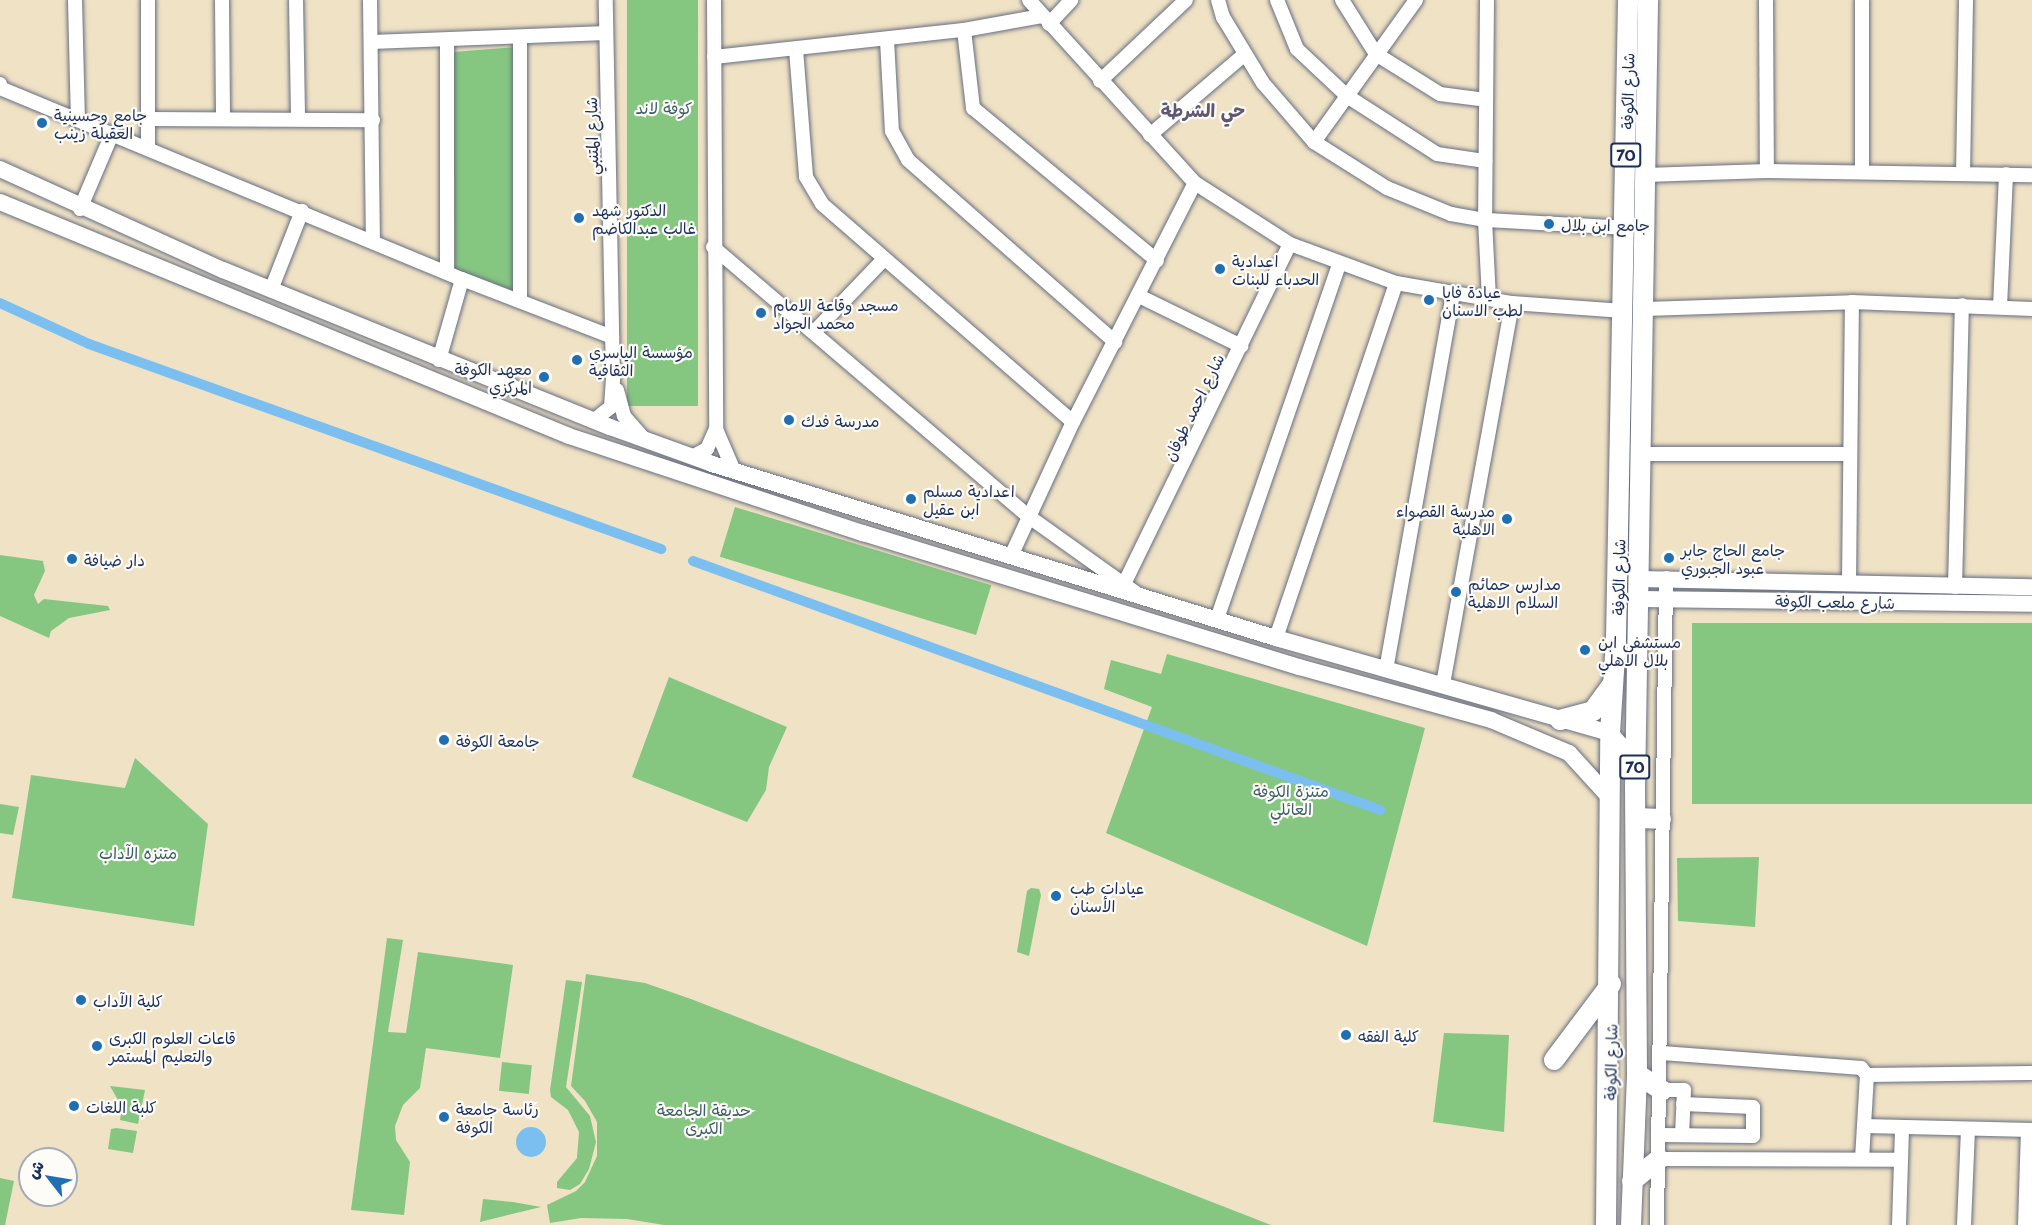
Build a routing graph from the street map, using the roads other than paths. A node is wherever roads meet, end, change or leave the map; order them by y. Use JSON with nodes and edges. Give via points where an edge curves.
{"nodes":[{"id":1,"x":75,"y":0,"type":"edge"},
{"id":2,"x":148,"y":0,"type":"edge"},
{"id":3,"x":222,"y":0,"type":"edge"},
{"id":4,"x":296,"y":0,"type":"edge"},
{"id":5,"x":370,"y":0,"type":"edge"},
{"id":6,"x":606,"y":0,"type":"edge"},
{"id":7,"x":714,"y":0,"type":"edge"},
{"id":8,"x":1029,"y":0,"type":"edge"},
{"id":9,"x":1071,"y":0,"type":"edge"},
{"id":10,"x":1186,"y":0,"type":"edge"},
{"id":11,"x":1218,"y":0,"type":"edge"},
{"id":12,"x":1277,"y":0,"type":"edge"},
{"id":13,"x":1342,"y":0,"type":"edge"},
{"id":14,"x":1487,"y":0,"type":"edge"},
{"id":15,"x":1628,"y":0,"type":"edge"},
{"id":16,"x":1648,"y":0,"type":"edge"},
{"id":17,"x":1767,"y":0,"type":"edge"},
{"id":18,"x":1862,"y":0,"type":"edge"},
{"id":19,"x":1966,"y":0,"type":"edge"},
{"id":20,"x":1412,"y":2,"type":"edge"},
{"id":21,"x":1045,"y":20,"type":"junction"},
{"id":22,"x":964,"y":30,"type":"junction"},
{"id":23,"x":606,"y":33,"type":"junction"},
{"id":24,"x":520,"y":37,"type":"junction"},
{"id":25,"x":887,"y":40,"type":"junction"},
{"id":26,"x":447,"y":41,"type":"junction"},
{"id":27,"x":372,"y":42,"type":"junction"},
{"id":28,"x":796,"y":48,"type":"junction"},
{"id":29,"x":1245,"y":54,"type":"junction"},
{"id":30,"x":1376,"y":54,"type":"junction"},
{"id":31,"x":714,"y":57,"type":"junction"},
{"id":32,"x":1100,"y":81,"type":"junction"},
{"id":33,"x":0,"y":84,"type":"edge"},
{"id":34,"x":1347,"y":96,"type":"junction"},
{"id":35,"x":1486,"y":100,"type":"junction"},
{"id":36,"x":148,"y":119,"type":"junction"},
{"id":37,"x":223,"y":119,"type":"junction"},
{"id":38,"x":297,"y":119,"type":"junction"},
{"id":39,"x":78,"y":120,"type":"junction"},
{"id":40,"x":373,"y":120,"type":"junction"},
{"id":41,"x":112,"y":134,"type":"junction"},
{"id":42,"x":1150,"y":135,"type":"junction"},
{"id":43,"x":1314,"y":142,"type":"junction"},
{"id":44,"x":148,"y":148,"type":"junction"},
{"id":45,"x":1485,"y":161,"type":"junction"},
{"id":46,"x":0,"y":170,"type":"edge"},
{"id":47,"x":1767,"y":171,"type":"junction"},
{"id":48,"x":1862,"y":172,"type":"junction"},
{"id":49,"x":1963,"y":174,"type":"junction"},
{"id":50,"x":2006,"y":174,"type":"junction"},
{"id":51,"x":1645,"y":175,"type":"junction"},
{"id":52,"x":2032,"y":175,"type":"edge"},
{"id":53,"x":1195,"y":183,"type":"junction"},
{"id":54,"x":0,"y":202,"type":"edge"},
{"id":55,"x":76,"y":207,"type":"junction"},
{"id":56,"x":302,"y":211,"type":"junction"},
{"id":57,"x":99,"y":217,"type":"junction"},
{"id":58,"x":1485,"y":220,"type":"junction"},
{"id":59,"x":57,"y":226,"type":"junction"},
{"id":60,"x":1626,"y":228,"type":"junction"},
{"id":61,"x":91,"y":240,"type":"junction"},
{"id":62,"x":373,"y":240,"type":"junction"},
{"id":63,"x":1290,"y":244,"type":"junction"},
{"id":64,"x":713,"y":247,"type":"junction"},
{"id":65,"x":883,"y":260,"type":"junction"},
{"id":66,"x":1157,"y":261,"type":"junction"},
{"id":67,"x":1339,"y":264,"type":"junction"},
{"id":68,"x":447,"y":272,"type":"junction"},
{"id":69,"x":462,"y":279,"type":"junction"},
{"id":70,"x":1396,"y":283,"type":"junction"},
{"id":71,"x":271,"y":290,"type":"junction"},
{"id":72,"x":1454,"y":293,"type":"junction"},
{"id":73,"x":1138,"y":296,"type":"junction"},
{"id":74,"x":1489,"y":299,"type":"junction"},
{"id":75,"x":520,"y":301,"type":"junction"},
{"id":76,"x":1852,"y":302,"type":"junction"},
{"id":77,"x":1512,"y":303,"type":"junction"},
{"id":78,"x":1962,"y":305,"type":"junction"},
{"id":79,"x":2000,"y":307,"type":"junction"},
{"id":80,"x":1645,"y":309,"type":"junction"},
{"id":81,"x":2032,"y":309,"type":"edge"},
{"id":82,"x":1624,"y":311,"type":"junction"},
{"id":83,"x":814,"y":332,"type":"junction"},
{"id":84,"x":612,"y":337,"type":"junction"},
{"id":85,"x":1115,"y":342,"type":"junction"},
{"id":86,"x":1241,"y":345,"type":"junction"},
{"id":87,"x":439,"y":360,"type":"junction"},
{"id":88,"x":613,"y":380,"type":"junction"},
{"id":89,"x":593,"y":421,"type":"junction"},
{"id":90,"x":1073,"y":422,"type":"junction"},
{"id":91,"x":716,"y":429,"type":"junction"},
{"id":92,"x":644,"y":440,"type":"junction"},
{"id":93,"x":1643,"y":454,"type":"junction"},
{"id":94,"x":1849,"y":454,"type":"junction"},
{"id":95,"x":692,"y":457,"type":"junction"},
{"id":96,"x":734,"y":471,"type":"junction"},
{"id":97,"x":1028,"y":516,"type":"junction"},
{"id":98,"x":1011,"y":556,"type":"junction"},
{"id":99,"x":1048,"y":568,"type":"junction"},
{"id":100,"x":1666,"y":578,"type":"junction"},
{"id":101,"x":1640,"y":579,"type":"junction"},
{"id":102,"x":1849,"y":582,"type":"junction"},
{"id":103,"x":1124,"y":584,"type":"junction"},
{"id":104,"x":1044,"y":587,"type":"junction"},
{"id":105,"x":1955,"y":587,"type":"junction"},
{"id":106,"x":1982,"y":595,"type":"junction"},
{"id":107,"x":2024,"y":595,"type":"edge"},
{"id":108,"x":1139,"y":596,"type":"junction"},
{"id":109,"x":1665,"y":597,"type":"junction"},
{"id":110,"x":1639,"y":599,"type":"junction"},
{"id":111,"x":1217,"y":619,"type":"junction"},
{"id":112,"x":1639,"y":633,"type":"junction"},
{"id":113,"x":1276,"y":638,"type":"junction"},
{"id":114,"x":1616,"y":639,"type":"junction"},
{"id":115,"x":1386,"y":670,"type":"junction"},
{"id":116,"x":1443,"y":684,"type":"junction"},
{"id":117,"x":1612,"y":685,"type":"junction"},
{"id":118,"x":1530,"y":710,"type":"junction"},
{"id":119,"x":1560,"y":720,"type":"junction"},
{"id":120,"x":1521,"y":731,"type":"junction"},
{"id":121,"x":1610,"y":733,"type":"junction"},
{"id":122,"x":1635,"y":788,"type":"junction"},
{"id":123,"x":1611,"y":799,"type":"junction"},
{"id":124,"x":1636,"y":818,"type":"junction"},
{"id":125,"x":1661,"y":819,"type":"junction"},
{"id":126,"x":1611,"y":984,"type":"junction"},
{"id":127,"x":1662,"y":1053,"type":"junction"},
{"id":128,"x":1554,"y":1060,"type":"dead end"},
{"id":129,"x":2032,"y":1073,"type":"edge"},
{"id":130,"x":1637,"y":1074,"type":"junction"},
{"id":131,"x":1867,"y":1074,"type":"junction"},
{"id":132,"x":1662,"y":1090,"type":"junction"},
{"id":133,"x":1683,"y":1104,"type":"junction"},
{"id":134,"x":1609,"y":1106,"type":"junction"},
{"id":135,"x":1636,"y":1108,"type":"junction"},
{"id":136,"x":1864,"y":1126,"type":"junction"},
{"id":137,"x":1902,"y":1129,"type":"junction"},
{"id":138,"x":1968,"y":1130,"type":"junction"},
{"id":139,"x":2030,"y":1130,"type":"edge"},
{"id":140,"x":1660,"y":1135,"type":"junction"},
{"id":141,"x":1682,"y":1135,"type":"junction"},
{"id":142,"x":1608,"y":1157,"type":"junction"},
{"id":143,"x":1634,"y":1157,"type":"junction"},
{"id":144,"x":1862,"y":1158,"type":"junction"},
{"id":145,"x":1659,"y":1159,"type":"junction"},
{"id":146,"x":1901,"y":1160,"type":"junction"},
{"id":147,"x":1632,"y":1181,"type":"junction"},
{"id":148,"x":1606,"y":1225,"type":"edge"},
{"id":149,"x":1631,"y":1225,"type":"edge"},
{"id":150,"x":1657,"y":1225,"type":"edge"},
{"id":151,"x":1899,"y":1225,"type":"edge"},
{"id":152,"x":1964,"y":1225,"type":"edge"},
{"id":153,"x":2025,"y":1225,"type":"edge"}],
"edges":[{"from":1,"to":39,"type":"street"},
{"from":2,"to":36,"type":"street"},
{"from":3,"to":37,"type":"street"},
{"from":4,"to":38,"type":"street"},
{"from":5,"to":27,"type":"street"},
{"from":6,"to":23,"type":"street","name":"شارع المتنبي"},
{"from":7,"to":31,"type":"street"},
{"from":8,"to":21,"type":"street"},
{"from":9,"to":21,"type":"street"},
{"from":10,"to":32,"type":"street"},
{"from":11,"to":29,"type":"street"},
{"from":12,"to":34,"type":"street","via":[[1297,49]]},
{"from":13,"to":30,"type":"street"},
{"from":14,"to":35,"type":"street"},
{"from":15,"to":60,"type":"highway","name":"شارع الكوفة","number":"70"},
{"from":16,"to":51,"type":"highway","name":"شارع الكوفة","number":"70"},
{"from":17,"to":47,"type":"street"},
{"from":18,"to":48,"type":"street"},
{"from":19,"to":49,"type":"street"},
{"from":20,"to":30,"type":"street"},
{"from":21,"to":22,"type":"street"},
{"from":21,"to":32,"type":"street"},
{"from":22,"to":25,"type":"street"},
{"from":22,"to":66,"type":"street","via":[[972,108]]},
{"from":23,"to":24,"type":"street"},
{"from":23,"to":84,"type":"street","name":"شارع المتنبي"},
{"from":24,"to":26,"type":"street"},
{"from":24,"to":75,"type":"street"},
{"from":25,"to":28,"type":"street"},
{"from":25,"to":85,"type":"street","via":[[892,131],[908,160]]},
{"from":26,"to":27,"type":"street"},
{"from":26,"to":68,"type":"street"},
{"from":27,"to":40,"type":"street"},
{"from":28,"to":31,"type":"street"},
{"from":28,"to":65,"type":"street","via":[[806,177],[822,204]]},
{"from":29,"to":42,"type":"street"},
{"from":29,"to":43,"type":"street","via":[[1263,83]]},
{"from":30,"to":34,"type":"street"},
{"from":30,"to":35,"type":"street","via":[[1440,94]]},
{"from":31,"to":64,"type":"street"},
{"from":32,"to":42,"type":"street"},
{"from":33,"to":39,"type":"street","via":[[0,88]]},
{"from":34,"to":43,"type":"street"},
{"from":34,"to":45,"type":"street","via":[[1437,154]]},
{"from":35,"to":45,"type":"street"},
{"from":36,"to":37,"type":"street"},
{"from":36,"to":44,"type":"street"},
{"from":37,"to":38,"type":"street"},
{"from":38,"to":40,"type":"street"},
{"from":39,"to":41,"type":"street"},
{"from":40,"to":62,"type":"street"},
{"from":41,"to":44,"type":"street"},
{"from":41,"to":55,"type":"street"},
{"from":42,"to":53,"type":"street"},
{"from":43,"to":58,"type":"street","via":[[1387,188],[1451,214]]},
{"from":44,"to":56,"type":"street"},
{"from":45,"to":58,"type":"street"},
{"from":46,"to":55,"type":"main road"},
{"from":47,"to":48,"type":"street"},
{"from":47,"to":51,"type":"street"},
{"from":48,"to":49,"type":"street"},
{"from":49,"to":50,"type":"street"},
{"from":50,"to":52,"type":"street"},
{"from":50,"to":79,"type":"street"},
{"from":51,"to":80,"type":"highway","name":"شارع الكوفة","number":"70"},
{"from":53,"to":63,"type":"street"},
{"from":53,"to":66,"type":"street"},
{"from":54,"to":59,"type":"main road"},
{"from":55,"to":57,"type":"main road"},
{"from":55,"to":59,"type":"main road","via":[[73,222]]},
{"from":56,"to":62,"type":"street"},
{"from":56,"to":71,"type":"street"},
{"from":57,"to":61,"type":"main road","via":[[89,229]]},
{"from":57,"to":71,"type":"main road"},
{"from":58,"to":60,"type":"street"},
{"from":58,"to":74,"type":"street"},
{"from":59,"to":61,"type":"main road"},
{"from":60,"to":82,"type":"highway","name":"شارع الكوفة","number":"70"},
{"from":61,"to":104,"type":"main road","via":[[569,435],[863,533]]},
{"from":62,"to":68,"type":"street"},
{"from":63,"to":67,"type":"street"},
{"from":63,"to":86,"type":"street","name":"شارع احمد طوفان"},
{"from":64,"to":83,"type":"street"},
{"from":64,"to":91,"type":"street"},
{"from":65,"to":83,"type":"street"},
{"from":65,"to":90,"type":"street"},
{"from":66,"to":73,"type":"street"},
{"from":67,"to":70,"type":"street"},
{"from":67,"to":111,"type":"street"},
{"from":68,"to":69,"type":"street"},
{"from":69,"to":75,"type":"street"},
{"from":69,"to":87,"type":"street"},
{"from":70,"to":72,"type":"street"},
{"from":70,"to":113,"type":"street"},
{"from":71,"to":87,"type":"main road"},
{"from":72,"to":74,"type":"street"},
{"from":72,"to":115,"type":"street"},
{"from":73,"to":85,"type":"street"},
{"from":73,"to":86,"type":"street"},
{"from":74,"to":77,"type":"street"},
{"from":75,"to":84,"type":"street"},
{"from":76,"to":78,"type":"street"},
{"from":76,"to":80,"type":"street"},
{"from":76,"to":94,"type":"street"},
{"from":77,"to":82,"type":"street"},
{"from":77,"to":116,"type":"street"},
{"from":78,"to":79,"type":"street"},
{"from":78,"to":105,"type":"street"},
{"from":79,"to":81,"type":"street"},
{"from":80,"to":93,"type":"highway","name":"شارع الكوفة","number":"70"},
{"from":82,"to":114,"type":"highway","name":"شارع الكوفة","number":"70"},
{"from":83,"to":97,"type":"street"},
{"from":84,"to":88,"type":"street","name":"شارع المتنبي"},
{"from":85,"to":90,"type":"street"},
{"from":86,"to":103,"type":"street","name":"شارع احمد طوفان"},
{"from":87,"to":89,"type":"main road"},
{"from":88,"to":89,"type":"street","name":"شارع المتنبي","via":[[611,408]]},
{"from":88,"to":92,"type":"street","name":"شارع المتنبي","via":[[624,416]]},
{"from":89,"to":92,"type":"main road"},
{"from":90,"to":97,"type":"street"},
{"from":91,"to":95,"type":"street","via":[[707,449]]},
{"from":91,"to":96,"type":"street"},
{"from":92,"to":95,"type":"main road"},
{"from":93,"to":94,"type":"street"},
{"from":93,"to":101,"type":"highway","name":"شارع الكوفة","number":"70"},
{"from":94,"to":102,"type":"street"},
{"from":95,"to":96,"type":"main road"},
{"from":96,"to":98,"type":"main road"},
{"from":97,"to":98,"type":"street"},
{"from":97,"to":103,"type":"street"},
{"from":98,"to":99,"type":"main road"},
{"from":99,"to":104,"type":"main road","via":[[1053,578]]},
{"from":99,"to":108,"type":"main road"},
{"from":100,"to":101,"type":"main road","name":"شارع ملعب الكوفة"},
{"from":100,"to":102,"type":"main road","name":"شارع ملعب الكوفة"},
{"from":100,"to":109,"type":"street"},
{"from":101,"to":110,"type":"highway","name":"شارع الكوفة","number":"70"},
{"from":102,"to":105,"type":"main road","name":"شارع ملعب الكوفة"},
{"from":103,"to":108,"type":"street"},
{"from":104,"to":120,"type":"main road"},
{"from":105,"to":106,"type":"main road","name":"شارع ملعب الكوفة"},
{"from":106,"to":107,"type":"main road","name":"شارع ملعب الكوفة"},
{"from":106,"to":109,"type":"main road","name":"شارع ملعب الكوفة"},
{"from":108,"to":111,"type":"main road"},
{"from":109,"to":110,"type":"main road","name":"شارع ملعب الكوفة"},
{"from":109,"to":125,"type":"street"},
{"from":110,"to":112,"type":"highway","name":"شارع الكوفة","number":"70"},
{"from":111,"to":113,"type":"main road"},
{"from":112,"to":114,"type":"highway","via":[[1630,641]]},
{"from":112,"to":122,"type":"highway","name":"شارع الكوفة","number":"70"},
{"from":113,"to":115,"type":"main road"},
{"from":114,"to":117,"type":"highway","name":"شارع الكوفة","number":"70"},
{"from":115,"to":116,"type":"main road"},
{"from":116,"to":118,"type":"main road"},
{"from":117,"to":119,"type":"highway","via":[[1593,711]]},
{"from":117,"to":121,"type":"highway","name":"شارع الكوفة","number":"70"},
{"from":118,"to":119,"type":"main road"},
{"from":118,"to":120,"type":"main road","via":[[1534,724]]},
{"from":119,"to":121,"type":"main road"},
{"from":120,"to":123,"type":"main road","via":[[1569,753]]},
{"from":121,"to":122,"type":"main road","via":[[1628,752]]},
{"from":121,"to":123,"type":"highway","name":"شارع الكوفة","number":"70"},
{"from":122,"to":124,"type":"highway","name":"شارع الكوفة","number":"70"},
{"from":123,"to":126,"type":"highway","name":"شارع الكوفة","number":"70"},
{"from":124,"to":125,"type":"highway"},
{"from":124,"to":130,"type":"highway","name":"شارع الكوفة","number":"70"},
{"from":125,"to":127,"type":"street"},
{"from":126,"to":128,"type":"highway"},
{"from":126,"to":134,"type":"highway","name":"شارع الكوفة","number":"70"},
{"from":127,"to":131,"type":"street","via":[[1851,1065]]},
{"from":127,"to":132,"type":"street"},
{"from":129,"to":131,"type":"street"},
{"from":130,"to":132,"type":"highway"},
{"from":130,"to":135,"type":"highway","name":"شارع الكوفة","number":"70"},
{"from":131,"to":136,"type":"street"},
{"from":132,"to":133,"type":"street","via":[[1684,1090]]},
{"from":132,"to":140,"type":"street"},
{"from":133,"to":141,"type":"street"},
{"from":133,"to":141,"type":"street","via":[[1753,1107],[1753,1136]]},
{"from":134,"to":135,"type":"highway","via":[[1620,1113]]},
{"from":134,"to":142,"type":"highway","name":"شارع الكوفة","number":"70"},
{"from":135,"to":143,"type":"highway","name":"شارع الكوفة","number":"70"},
{"from":136,"to":137,"type":"street"},
{"from":136,"to":144,"type":"street"},
{"from":137,"to":138,"type":"street"},
{"from":137,"to":146,"type":"street"},
{"from":138,"to":139,"type":"street"},
{"from":138,"to":152,"type":"street"},
{"from":139,"to":153,"type":"street"},
{"from":140,"to":141,"type":"street"},
{"from":140,"to":145,"type":"street"},
{"from":142,"to":143,"type":"highway","via":[[1621,1152]]},
{"from":142,"to":148,"type":"highway","name":"شارع الكوفة","number":"70"},
{"from":143,"to":147,"type":"highway","name":"شارع الكوفة","number":"70"},
{"from":144,"to":145,"type":"street"},
{"from":144,"to":146,"type":"street"},
{"from":145,"to":147,"type":"highway"},
{"from":145,"to":150,"type":"street"},
{"from":146,"to":151,"type":"street"},
{"from":147,"to":149,"type":"highway","name":"شارع الكوفة","number":"70"}]}
